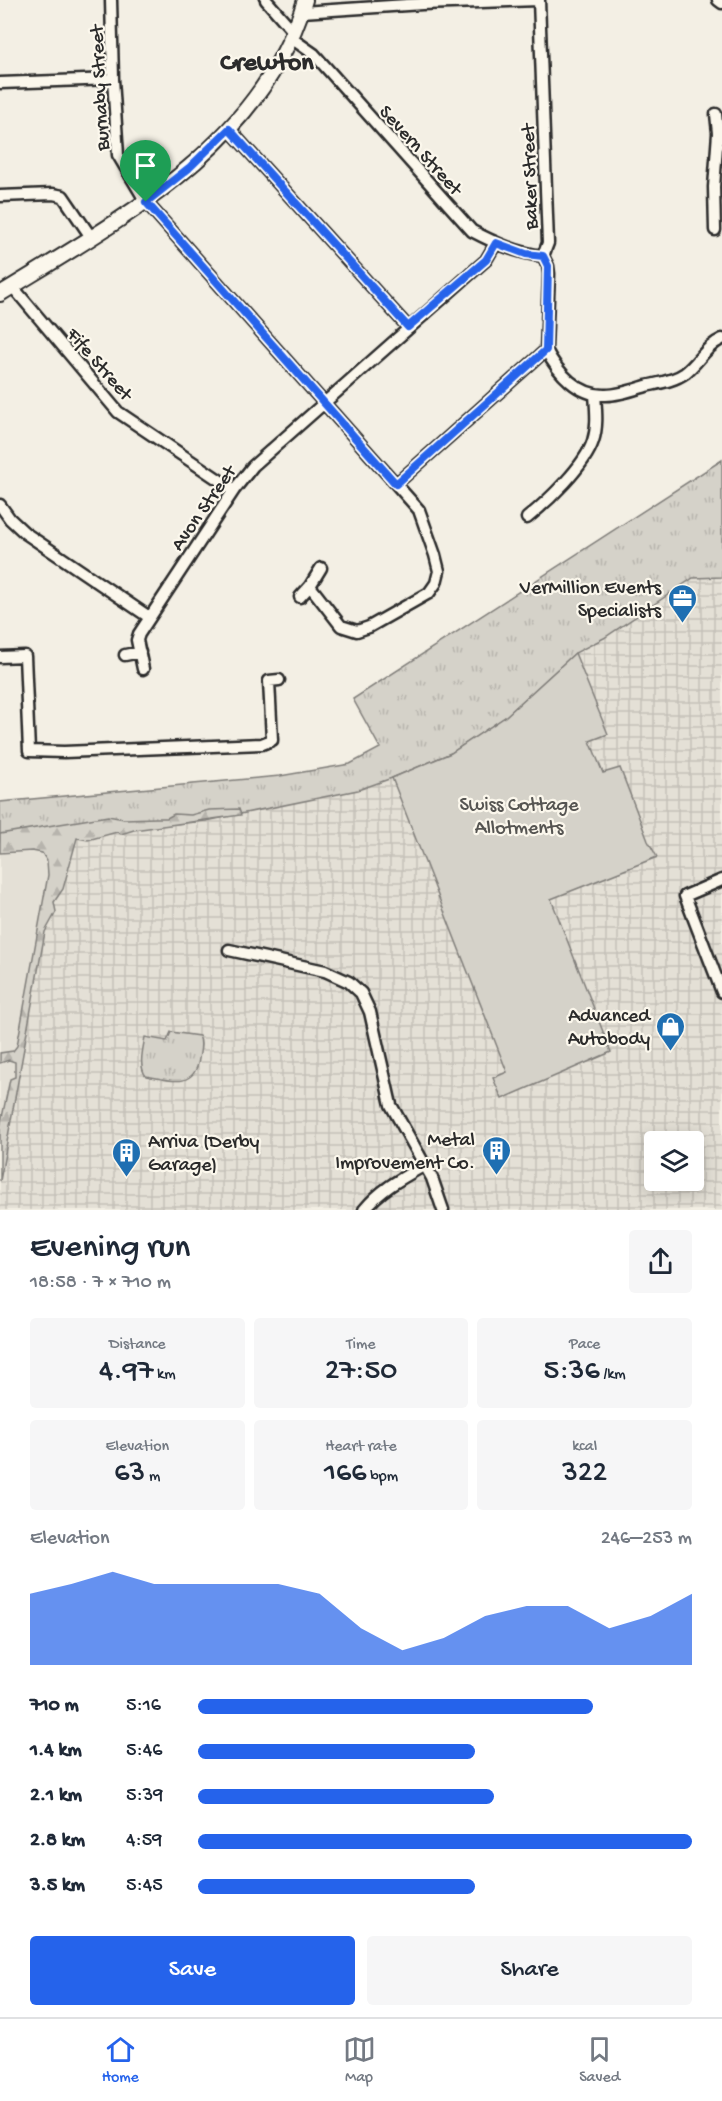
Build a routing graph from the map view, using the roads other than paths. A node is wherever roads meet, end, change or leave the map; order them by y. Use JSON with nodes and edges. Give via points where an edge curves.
{"nodes":[{"id":1,"x":111,"y":0,"type":"edge"},
{"id":2,"x":266,"y":0,"type":"edge"},
{"id":3,"x":539,"y":0,"type":"edge"},
{"id":4,"x":718,"y":0,"type":"edge"},
{"id":5,"x":722,"y":3,"type":"edge"},
{"id":6,"x":304,"y":6,"type":"edge"},
{"id":7,"x":293,"y":35,"type":"junction"},
{"id":8,"x":113,"y":79,"type":"junction"},
{"id":9,"x":0,"y":83,"type":"edge"},
{"id":10,"x":716,"y":114,"type":"dead end"},
{"id":11,"x":229,"y":129,"type":"junction"},
{"id":12,"x":720,"y":132,"type":"edge"},
{"id":13,"x":0,"y":196,"type":"edge"},
{"id":14,"x":146,"y":202,"type":"junction"},
{"id":15,"x":718,"y":215,"type":"edge"},
{"id":16,"x":715,"y":230,"type":"dead end"},
{"id":17,"x":92,"y":237,"type":"junction"},
{"id":18,"x":496,"y":243,"type":"junction"},
{"id":19,"x":543,"y":256,"type":"junction"},
{"id":20,"x":6,"y":290,"type":"edge"},
{"id":21,"x":408,"y":327,"type":"junction"},
{"id":22,"x":722,"y":339,"type":"edge"},
{"id":23,"x":546,"y":350,"type":"junction"},
{"id":24,"x":595,"y":394,"type":"junction"},
{"id":25,"x":324,"y":403,"type":"junction"},
{"id":26,"x":396,"y":484,"type":"junction"},
{"id":27,"x":234,"y":490,"type":"junction"},
{"id":28,"x":0,"y":505,"type":"edge"},
{"id":29,"x":527,"y":518,"type":"dead end"},
{"id":30,"x":321,"y":568,"type":"dead end"},
{"id":31,"x":310,"y":586,"type":"junction"},
{"id":32,"x":300,"y":597,"type":"dead end"},
{"id":33,"x":149,"y":617,"type":"junction"},
{"id":34,"x":140,"y":652,"type":"junction"},
{"id":35,"x":125,"y":655,"type":"dead end"},
{"id":36,"x":0,"y":657,"type":"edge"},
{"id":37,"x":143,"y":669,"type":"dead end"},
{"id":38,"x":279,"y":680,"type":"dead end"},
{"id":39,"x":722,"y":880,"type":"edge"},
{"id":40,"x":229,"y":950,"type":"dead end"},
{"id":41,"x":722,"y":992,"type":"edge"},
{"id":42,"x":425,"y":1165,"type":"junction"},
{"id":43,"x":364,"y":1210,"type":"edge"},
{"id":44,"x":443,"y":1210,"type":"edge"}],
"edges":[{"from":1,"to":8,"type":"street","name":"Burnaby Street"},
{"from":2,"to":7,"type":"street","name":"Severn Street"},
{"from":3,"to":6,"type":"street"},
{"from":3,"to":19,"type":"street","name":"Baker Street","via":[[548,243]]},
{"from":4,"to":5,"type":"street"},
{"from":6,"to":7,"type":"street"},
{"from":7,"to":11,"type":"street","via":[[262,86]]},
{"from":7,"to":18,"type":"street","name":"Severn Street","via":[[472,231]]},
{"from":8,"to":9,"type":"street"},
{"from":8,"to":14,"type":"street","name":"Burnaby Street","via":[[118,155]]},
{"from":10,"to":12,"type":"street"},
{"from":11,"to":14,"type":"street"},
{"from":11,"to":21,"type":"street"},
{"from":12,"to":15,"type":"street"},
{"from":13,"to":17,"type":"street","via":[[63,196]]},
{"from":14,"to":17,"type":"street"},
{"from":14,"to":25,"type":"street","name":"Burnaby Street"},
{"from":15,"to":16,"type":"street"},
{"from":17,"to":20,"type":"street"},
{"from":18,"to":19,"type":"street","name":"Severn Street"},
{"from":18,"to":21,"type":"street","name":"Avon Street","via":[[486,260]]},
{"from":19,"to":23,"type":"street","name":"Baker Street","via":[[549,274]]},
{"from":20,"to":27,"type":"street","name":"Fife Street","via":[[118,412]]},
{"from":21,"to":25,"type":"street","name":"Avon Street"},
{"from":22,"to":24,"type":"street","via":[[678,377],[616,394]]},
{"from":23,"to":24,"type":"street","via":[[571,382]]},
{"from":23,"to":26,"type":"street"},
{"from":24,"to":29,"type":"street","via":[[597,422],[593,442],[553,496]]},
{"from":25,"to":26,"type":"street","name":"Burnaby Street"},
{"from":25,"to":27,"type":"street","name":"Avon Street","via":[[253,466]]},
{"from":26,"to":31,"type":"street","name":"Burnaby Street","via":[[419,510],[424,522],[439,572],[433,588],[357,631],[341,626]]},
{"from":27,"to":33,"type":"street","name":"Avon Street"},
{"from":28,"to":33,"type":"street","via":[[25,533]]},
{"from":30,"to":31,"type":"street"},
{"from":31,"to":32,"type":"street"},
{"from":33,"to":34,"type":"street","name":"Avon Street","via":[[137,640]]},
{"from":34,"to":35,"type":"street"},
{"from":34,"to":37,"type":"street","name":"Avon Street"},
{"from":36,"to":38,"type":"street","via":[[25,656],[29,751],[262,744],[272,740],[269,681]]},
{"from":39,"to":41,"type":"street","via":[[685,896]]},
{"from":40,"to":42,"type":"street","via":[[325,971],[349,982],[361,993],[370,1012],[391,1105]]},
{"from":42,"to":43,"type":"street","via":[[378,1193]]},
{"from":42,"to":44,"type":"street"}]}
